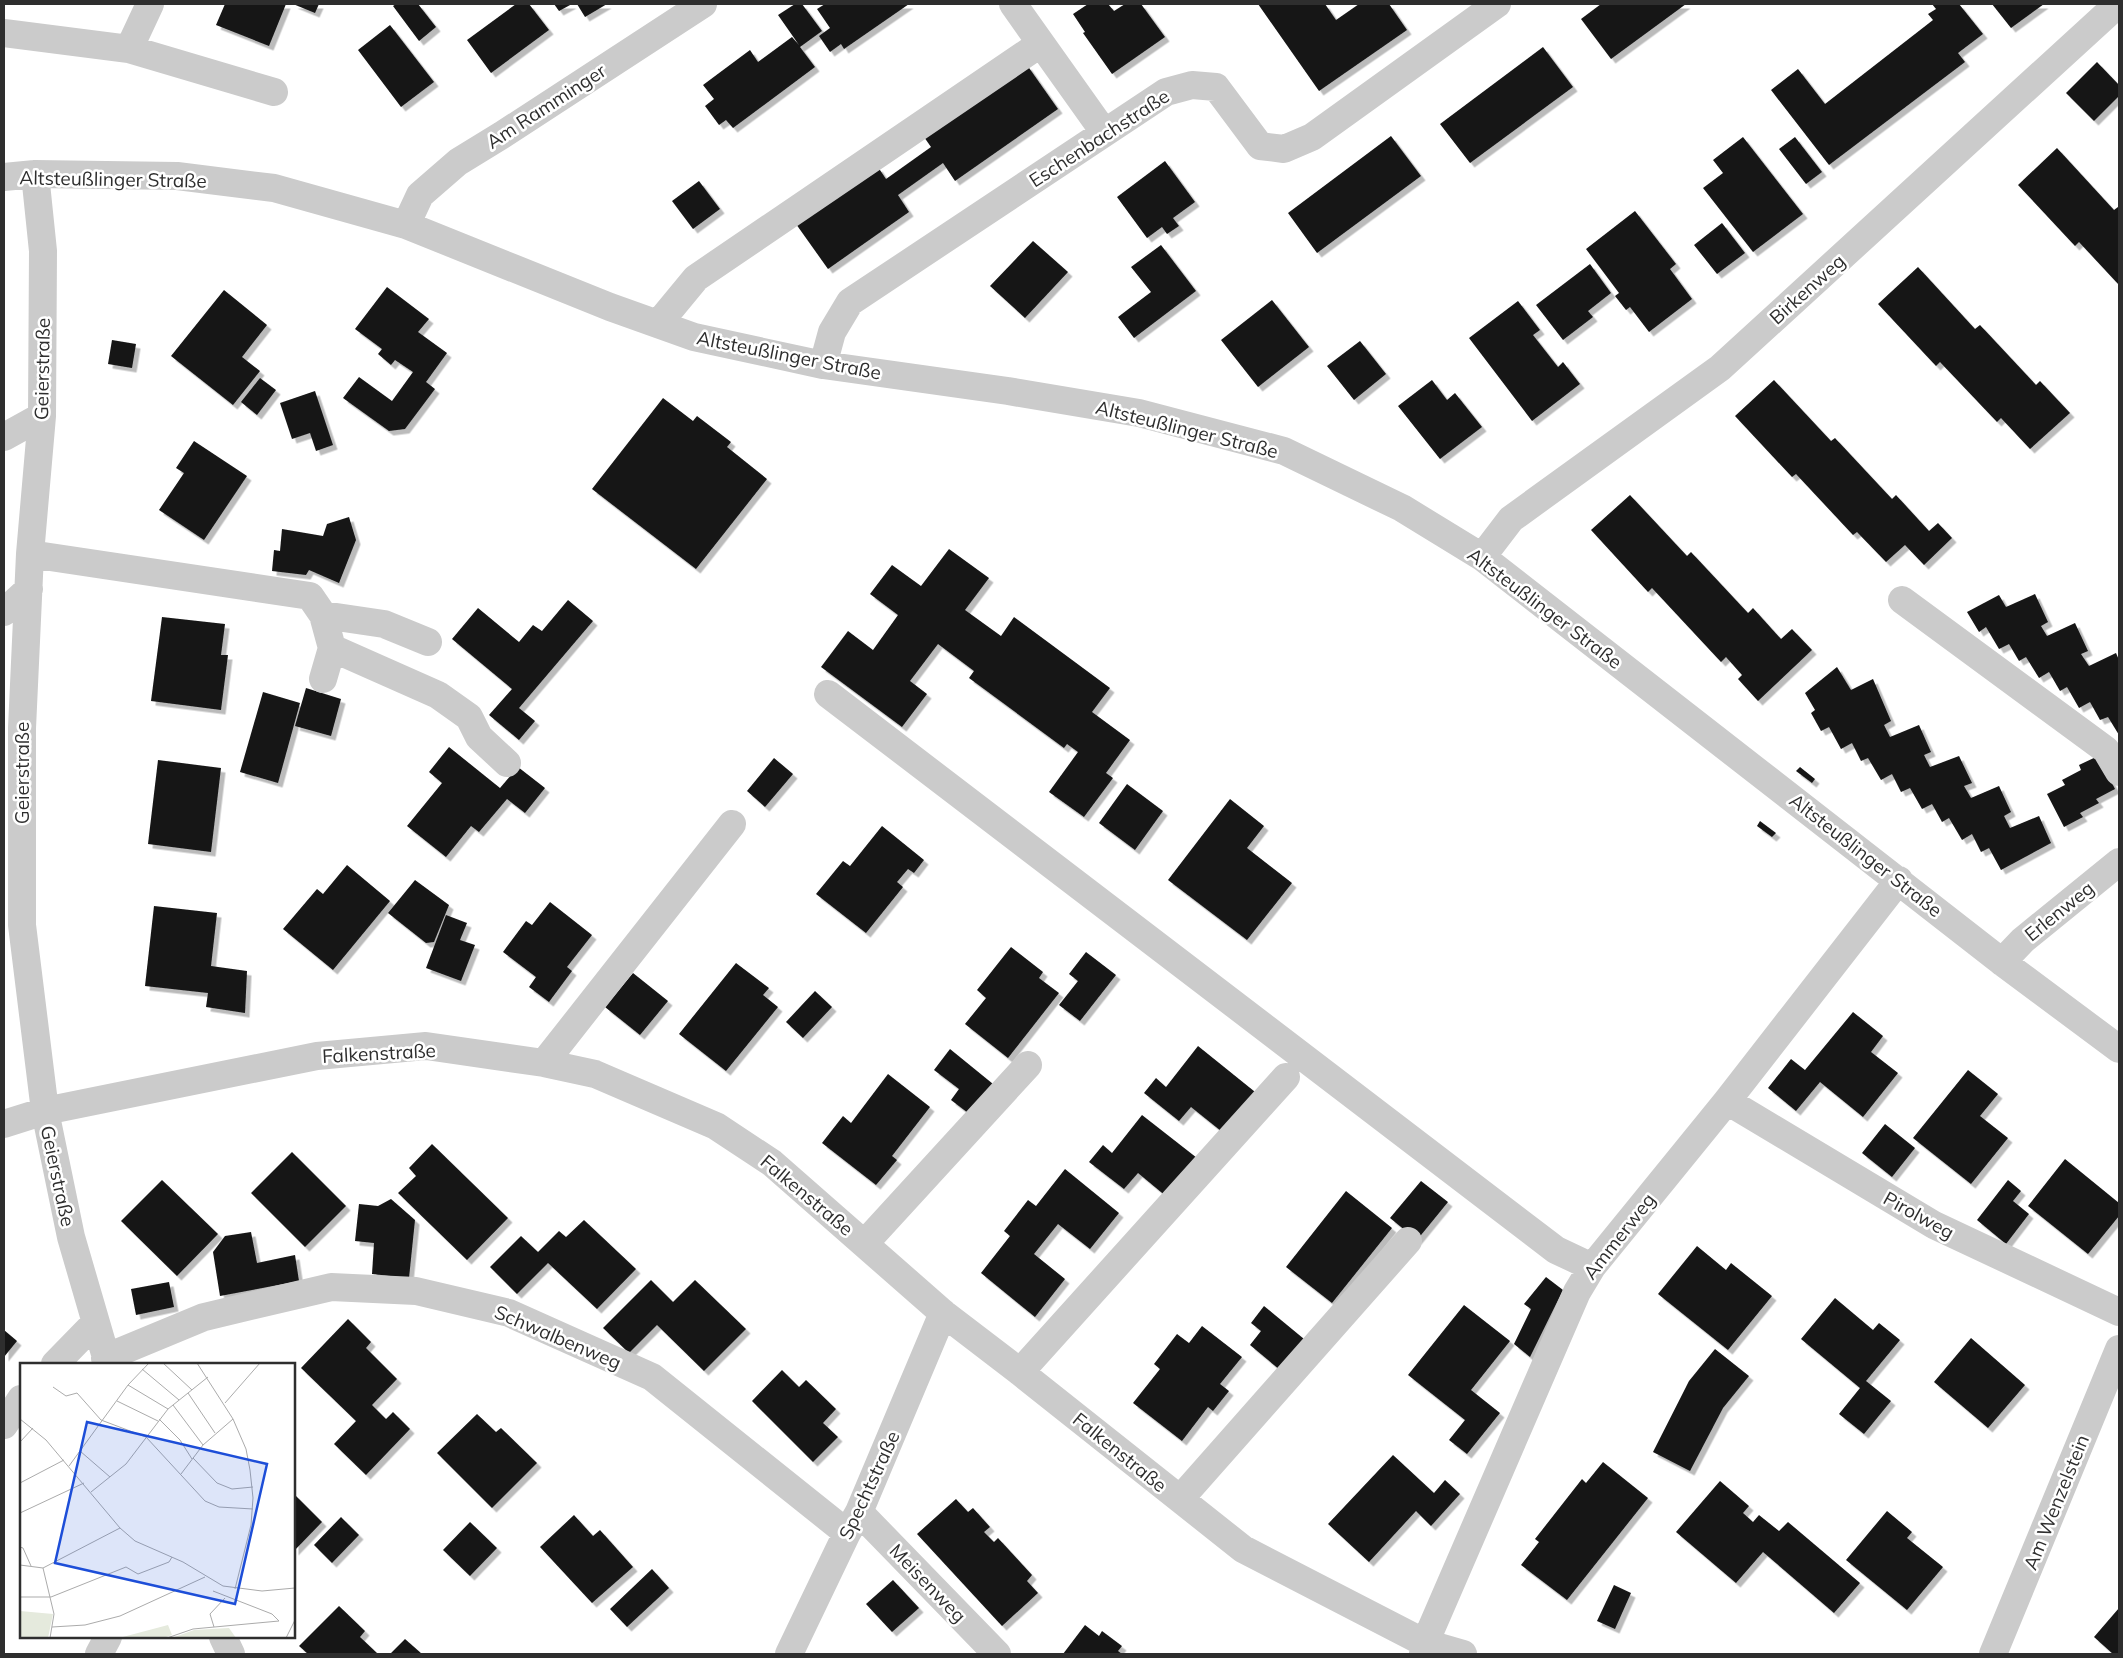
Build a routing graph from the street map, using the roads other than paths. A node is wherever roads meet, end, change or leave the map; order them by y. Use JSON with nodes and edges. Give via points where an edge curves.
{"nodes":[{"id":1,"x":150,"y":4,"type":"edge"},
{"id":2,"x":703,"y":4,"type":"edge"},
{"id":3,"x":1013,"y":4,"type":"edge"},
{"id":4,"x":1497,"y":4,"type":"edge"},
{"id":5,"x":2118,"y":4,"type":"edge"},
{"id":6,"x":4,"y":33,"type":"edge"},
{"id":7,"x":1040,"y":44,"type":"junction"},
{"id":8,"x":129,"y":49,"type":"junction"},
{"id":9,"x":274,"y":92,"type":"dead end"},
{"id":10,"x":1104,"y":132,"type":"junction"},
{"id":11,"x":36,"y":174,"type":"junction"},
{"id":12,"x":4,"y":177,"type":"edge"},
{"id":13,"x":406,"y":225,"type":"junction"},
{"id":14,"x":658,"y":324,"type":"junction"},
{"id":15,"x":823,"y":365,"type":"junction"},
{"id":16,"x":42,"y":416,"type":"junction"},
{"id":17,"x":4,"y":437,"type":"edge"},
{"id":18,"x":30,"y":554,"type":"junction"},
{"id":19,"x":1482,"y":557,"type":"junction"},
{"id":20,"x":29,"y":589,"type":"junction"},
{"id":21,"x":1902,"y":600,"type":"dead end"},
{"id":22,"x":4,"y":612,"type":"edge"},
{"id":23,"x":323,"y":615,"type":"junction"},
{"id":24,"x":428,"y":642,"type":"dead end"},
{"id":25,"x":332,"y":648,"type":"junction"},
{"id":26,"x":323,"y":679,"type":"dead end"},
{"id":27,"x":828,"y":694,"type":"dead end"},
{"id":28,"x":507,"y":763,"type":"dead end"},
{"id":29,"x":2119,"y":772,"type":"edge"},
{"id":30,"x":732,"y":824,"type":"dead end"},
{"id":31,"x":13,"y":856,"type":"edge"},
{"id":32,"x":2119,"y":862,"type":"edge"},
{"id":33,"x":1899,"y":880,"type":"junction"},
{"id":34,"x":2002,"y":962,"type":"junction"},
{"id":35,"x":2119,"y":1049,"type":"edge"},
{"id":36,"x":544,"y":1063,"type":"junction"},
{"id":37,"x":1028,"y":1065,"type":"dead end"},
{"id":38,"x":1286,"y":1077,"type":"dead end"},
{"id":39,"x":1727,"y":1101,"type":"junction"},
{"id":40,"x":45,"y":1112,"type":"junction"},
{"id":41,"x":4,"y":1124,"type":"edge"},
{"id":42,"x":1408,"y":1241,"type":"dead end"},
{"id":43,"x":865,"y":1244,"type":"junction"},
{"id":44,"x":1592,"y":1267,"type":"junction"},
{"id":45,"x":2119,"y":1312,"type":"edge"},
{"id":46,"x":943,"y":1313,"type":"junction"},
{"id":47,"x":95,"y":1323,"type":"junction"},
{"id":48,"x":2119,"y":1349,"type":"edge"},
{"id":49,"x":107,"y":1361,"type":"edge"},
{"id":50,"x":56,"y":1363,"type":"edge"},
{"id":51,"x":1020,"y":1372,"type":"junction"},
{"id":52,"x":20,"y":1401,"type":"edge"},
{"id":53,"x":4,"y":1425,"type":"edge"},
{"id":54,"x":1180,"y":1499,"type":"junction"},
{"id":55,"x":853,"y":1523,"type":"junction"},
{"id":56,"x":107,"y":1638,"type":"edge"},
{"id":57,"x":223,"y":1638,"type":"edge"},
{"id":58,"x":1424,"y":1649,"type":"edge"},
{"id":59,"x":99,"y":1654,"type":"edge"},
{"id":60,"x":231,"y":1654,"type":"edge"},
{"id":61,"x":789,"y":1654,"type":"edge"},
{"id":62,"x":997,"y":1654,"type":"edge"},
{"id":63,"x":1463,"y":1654,"type":"edge"},
{"id":64,"x":1993,"y":1654,"type":"edge"}],
"edges":[{"from":1,"to":8,"type":"street"},
{"from":2,"to":13,"type":"street","name":"Am Ramminger","via":[[458,162],[420,195]]},
{"from":3,"to":7,"type":"street"},
{"from":4,"to":10,"type":"street","name":"Eschenbachstraße","via":[[1312,137],[1284,149],[1260,146],[1216,87],[1208,86],[1192,85],[1166,92]]},
{"from":5,"to":19,"type":"street","name":"Birkenweg","via":[[1720,368],[1511,519]]},
{"from":6,"to":8,"type":"street"},
{"from":7,"to":10,"type":"street"},
{"from":7,"to":14,"type":"street","via":[[696,278]]},
{"from":8,"to":9,"type":"street"},
{"from":10,"to":15,"type":"street","name":"Eschenbachstraße","via":[[850,302],[832,332]]},
{"from":11,"to":12,"type":"street","name":"Altsteußlinger Straße"},
{"from":11,"to":13,"type":"street","name":"Altsteußlinger Straße","via":[[177,176],[274,188]]},
{"from":11,"to":16,"type":"street","name":"Geierstraße","via":[[43,251]]},
{"from":13,"to":14,"type":"street","name":"Altsteußlinger Straße"},
{"from":14,"to":15,"type":"street","name":"Altsteußlinger Straße","via":[[694,337]]},
{"from":15,"to":19,"type":"street","name":"Altsteußlinger Straße","via":[[1138,413],[1284,451],[1402,508]]},
{"from":16,"to":17,"type":"street"},
{"from":16,"to":18,"type":"street","name":"Geierstraße"},
{"from":18,"to":20,"type":"street","name":"Geierstraße"},
{"from":18,"to":23,"type":"street","via":[[310,596]]},
{"from":19,"to":33,"type":"street","name":"Altsteußlinger Straße"},
{"from":20,"to":22,"type":"street"},
{"from":20,"to":31,"type":"street","name":"Geierstraße"},
{"from":21,"to":29,"type":"street","via":[[2106,750]]},
{"from":23,"to":24,"type":"street","via":[[384,624]]},
{"from":23,"to":25,"type":"street"},
{"from":25,"to":26,"type":"street"},
{"from":25,"to":28,"type":"street","via":[[438,695],[469,717],[479,737]]},
{"from":27,"to":44,"type":"street","via":[[1548,1244]]},
{"from":30,"to":36,"type":"street"},
{"from":31,"to":40,"type":"street","name":"Geierstraße"},
{"from":32,"to":34,"type":"street","name":"Erlenweg","via":[[2023,940]]},
{"from":33,"to":34,"type":"street","name":"Altsteußlinger Straße"},
{"from":33,"to":39,"type":"street","name":"Ammerweg"},
{"from":34,"to":35,"type":"street","name":"Altsteußlinger Straße"},
{"from":36,"to":40,"type":"street","name":"Falkenstraße","via":[[426,1046],[317,1056]]},
{"from":36,"to":43,"type":"street","name":"Falkenstraße","via":[[595,1074],[716,1126],[772,1163]]},
{"from":37,"to":43,"type":"street"},
{"from":38,"to":51,"type":"street"},
{"from":39,"to":44,"type":"street","name":"Ammerweg"},
{"from":39,"to":45,"type":"street","name":"Pirolweg","via":[[1934,1225]]},
{"from":40,"to":41,"type":"street","name":"Falkenstraße"},
{"from":40,"to":47,"type":"street","name":"Geierstraße","via":[[71,1237]]},
{"from":42,"to":54,"type":"street"},
{"from":43,"to":46,"type":"street","name":"Falkenstraße"},
{"from":44,"to":58,"type":"street","name":"Ammerweg","via":[[1577,1292]]},
{"from":46,"to":51,"type":"street","name":"Falkenstraße"},
{"from":46,"to":55,"type":"street","name":"Spechtstraße"},
{"from":47,"to":49,"type":"street","name":"Geierstraße"},
{"from":47,"to":50,"type":"street"},
{"from":48,"to":64,"type":"street","name":"Am Wenzelstein"},
{"from":49,"to":55,"type":"street","name":"Schwalbenweg","via":[[204,1317],[331,1287],[416,1291],[510,1312],[652,1377]]},
{"from":51,"to":54,"type":"street","name":"Falkenstraße"},
{"from":52,"to":53,"type":"street"},
{"from":54,"to":58,"type":"street","name":"Falkenstraße","via":[[1243,1549]]},
{"from":55,"to":61,"type":"street","name":"Spechtstraße"},
{"from":55,"to":62,"type":"street","name":"Meisenweg"},
{"from":56,"to":59,"type":"street"},
{"from":57,"to":60,"type":"street"},
{"from":58,"to":63,"type":"street","name":"Falkenstraße"}]}
